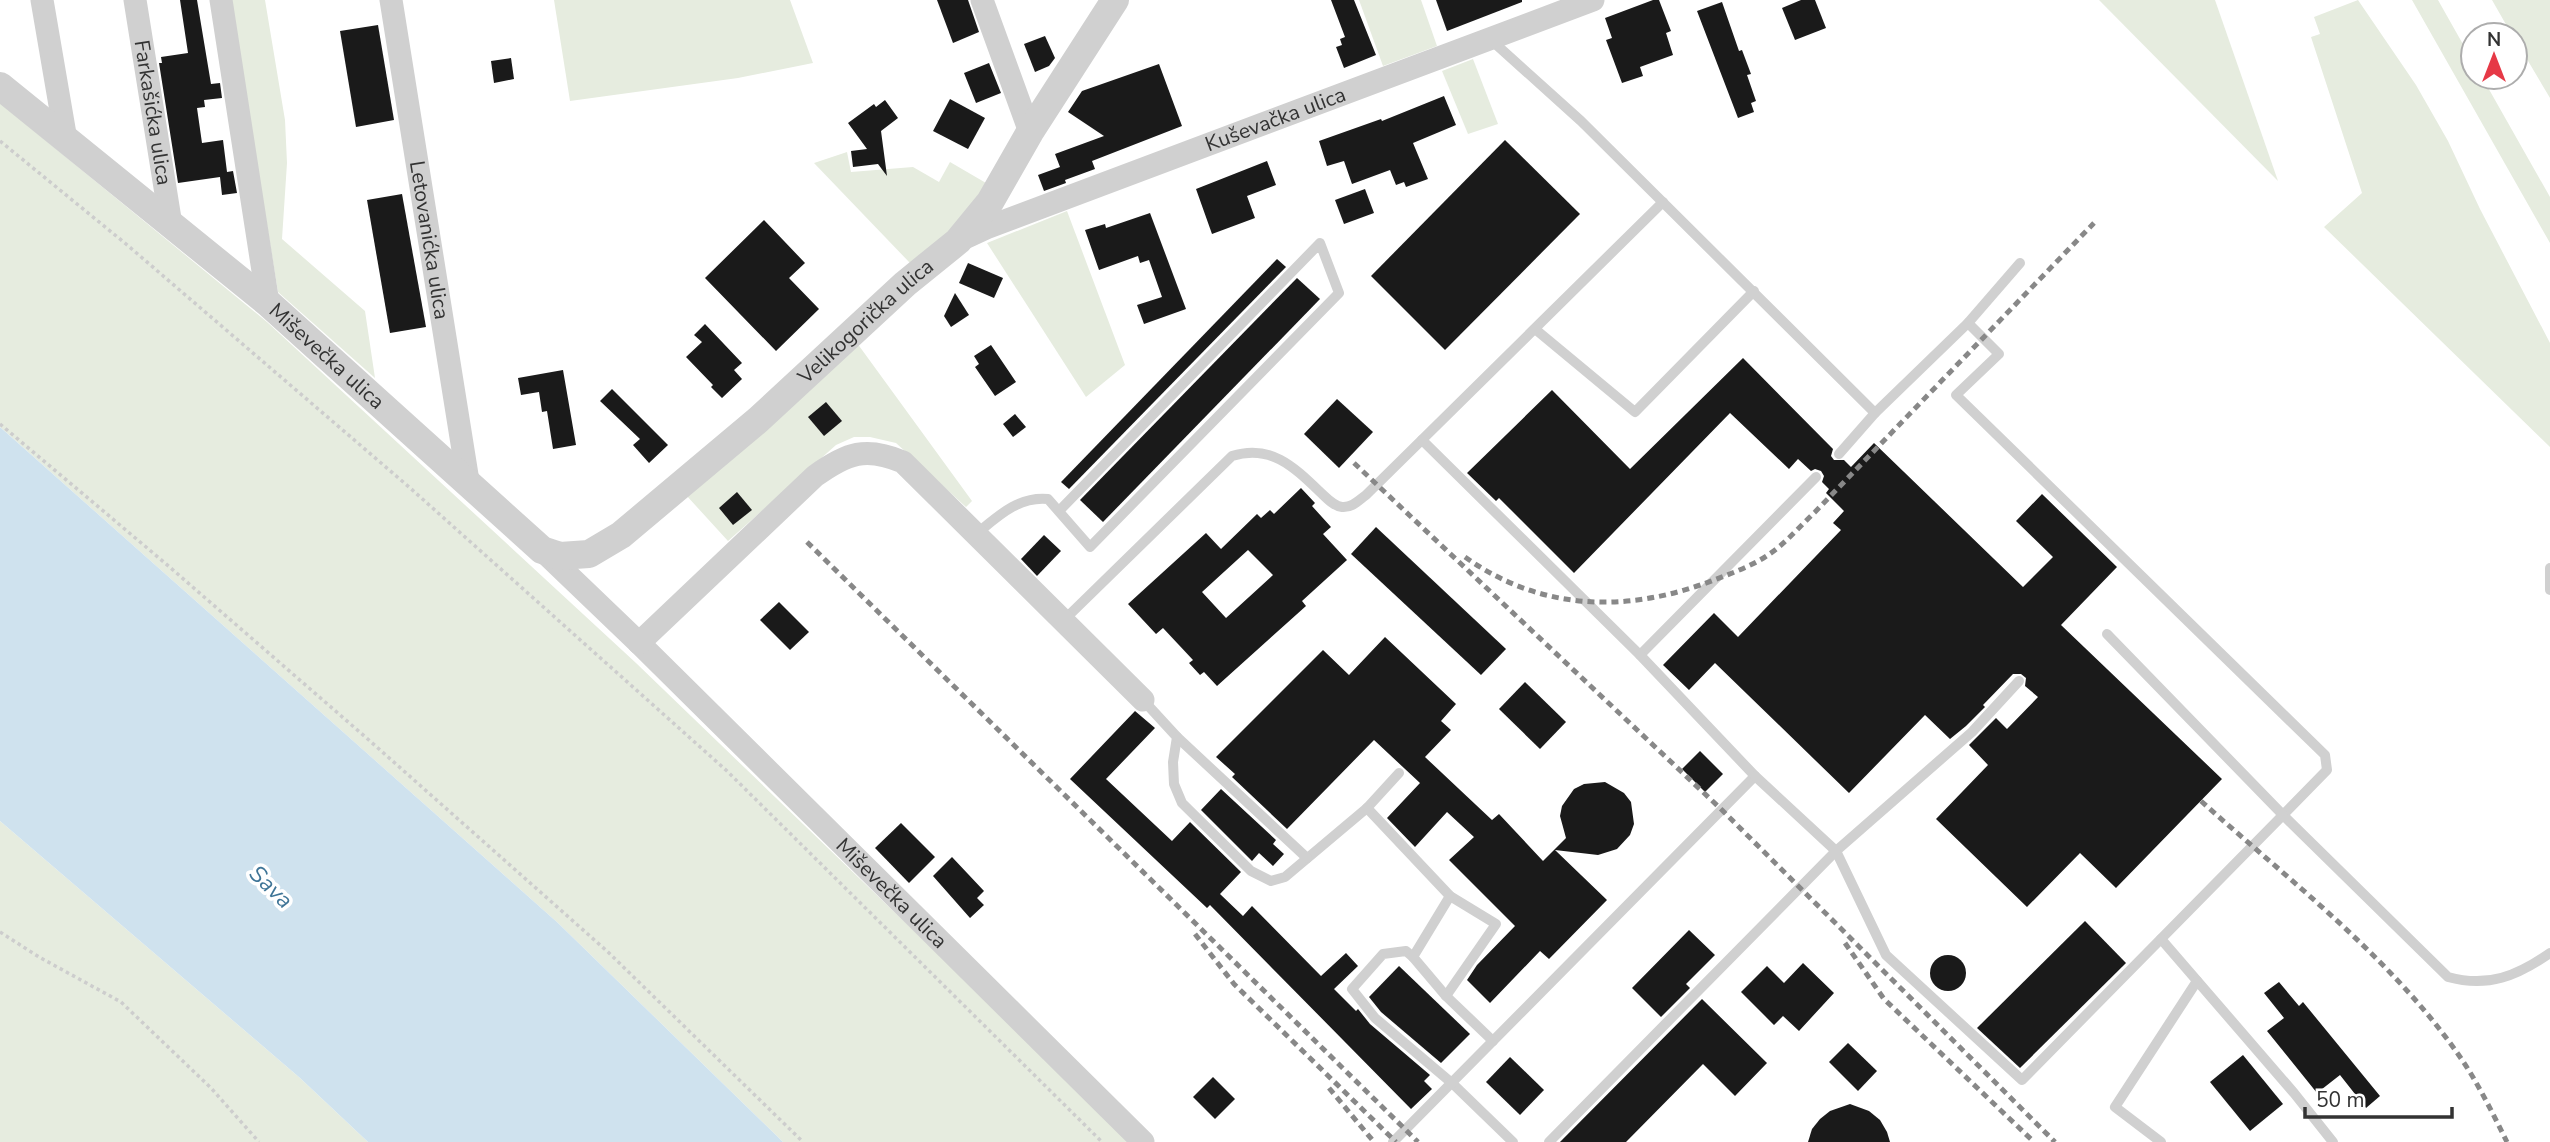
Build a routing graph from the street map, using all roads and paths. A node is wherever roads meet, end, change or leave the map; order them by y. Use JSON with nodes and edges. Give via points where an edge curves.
{"nodes":[{"id":1,"x":42,"y":0,"type":"edge"},
{"id":2,"x":135,"y":0,"type":"edge"},
{"id":3,"x":221,"y":0,"type":"edge"},
{"id":4,"x":391,"y":0,"type":"edge"},
{"id":5,"x":982,"y":0,"type":"edge"},
{"id":6,"x":1115,"y":0,"type":"edge"},
{"id":7,"x":1593,"y":0,"type":"edge"},
{"id":8,"x":1490,"y":39,"type":"junction"},
{"id":9,"x":0,"y":86,"type":"edge"},
{"id":10,"x":1030,"y":132,"type":"junction"},
{"id":11,"x":66,"y":140,"type":"junction"},
{"id":12,"x":0,"y":141,"type":"edge"},
{"id":13,"x":1663,"y":202,"type":"junction"},
{"id":14,"x":172,"y":225,"type":"junction"},
{"id":15,"x":958,"y":241,"type":"junction"},
{"id":16,"x":2020,"y":263,"type":"dead end"},
{"id":17,"x":1754,"y":291,"type":"junction"},
{"id":18,"x":268,"y":303,"type":"junction"},
{"id":19,"x":1968,"y":323,"type":"junction"},
{"id":20,"x":1535,"y":329,"type":"junction"},
{"id":21,"x":1875,"y":413,"type":"junction"},
{"id":22,"x":0,"y":424,"type":"edge"},
{"id":23,"x":1422,"y":440,"type":"junction"},
{"id":24,"x":1839,"y":454,"type":"dead end"},
{"id":25,"x":1816,"y":477,"type":"dead end"},
{"id":26,"x":468,"y":481,"type":"junction"},
{"id":27,"x":1059,"y":511,"type":"junction"},
{"id":28,"x":975,"y":535,"type":"junction"},
{"id":29,"x":542,"y":550,"type":"junction"},
{"id":30,"x":2550,"y":568,"type":"edge"},
{"id":31,"x":2550,"y":590,"type":"edge"},
{"id":32,"x":1062,"y":622,"type":"junction"},
{"id":33,"x":2107,"y":634,"type":"dead end"},
{"id":34,"x":639,"y":643,"type":"junction"},
{"id":35,"x":1640,"y":655,"type":"junction"},
{"id":36,"x":2019,"y":681,"type":"dead end"},
{"id":37,"x":1143,"y":700,"type":"joint"},
{"id":38,"x":1177,"y":737,"type":"junction"},
{"id":39,"x":1399,"y":773,"type":"dead end"},
{"id":40,"x":1755,"y":776,"type":"junction"},
{"id":41,"x":1367,"y":808,"type":"junction"},
{"id":42,"x":2284,"y":815,"type":"junction"},
{"id":43,"x":1836,"y":851,"type":"junction"},
{"id":44,"x":1307,"y":858,"type":"junction"},
{"id":45,"x":1450,"y":896,"type":"junction"},
{"id":46,"x":0,"y":932,"type":"edge"},
{"id":47,"x":2161,"y":939,"type":"junction"},
{"id":48,"x":2550,"y":953,"type":"edge"},
{"id":49,"x":1413,"y":957,"type":"junction"},
{"id":50,"x":2197,"y":981,"type":"junction"},
{"id":51,"x":1446,"y":996,"type":"junction"},
{"id":52,"x":1493,"y":1041,"type":"junction"},
{"id":53,"x":1453,"y":1084,"type":"junction"},
{"id":54,"x":259,"y":1142,"type":"edge"},
{"id":55,"x":803,"y":1142,"type":"edge"},
{"id":56,"x":1102,"y":1142,"type":"edge"},
{"id":57,"x":1143,"y":1142,"type":"edge"},
{"id":58,"x":1393,"y":1142,"type":"edge"},
{"id":59,"x":1513,"y":1142,"type":"edge"},
{"id":60,"x":1549,"y":1142,"type":"edge"},
{"id":61,"x":2161,"y":1142,"type":"edge"},
{"id":62,"x":2333,"y":1142,"type":"edge"}],
"edges":[{"from":1,"to":11,"type":"street"},
{"from":2,"to":14,"type":"street","name":"Farkašićka ulica"},
{"from":3,"to":18,"type":"street"},
{"from":4,"to":26,"type":"street","name":"Letovanićka ulica"},
{"from":5,"to":10,"type":"street"},
{"from":6,"to":10,"type":"street","name":"Velikogorička ulica"},
{"from":7,"to":8,"type":"street","name":"Kuševačka ulica"},
{"from":8,"to":13,"type":"lane"},
{"from":8,"to":15,"type":"street","name":"Kuševačka ulica"},
{"from":9,"to":11,"type":"street","name":"Miševečka ulica"},
{"from":10,"to":15,"type":"street","name":"Velikogorička ulica","via":[[990,202]]},
{"from":11,"to":14,"type":"street","name":"Miševečka ulica"},
{"from":12,"to":56,"type":"path","via":[[399,478],[727,771]]},
{"from":13,"to":17,"type":"lane"},
{"from":13,"to":20,"type":"lane"},
{"from":14,"to":18,"type":"street","name":"Miševečka ulica"},
{"from":15,"to":29,"type":"street","name":"Velikogorička ulica","via":[[621,535],[589,554],[560,556]]},
{"from":16,"to":19,"type":"lane"},
{"from":17,"to":20,"type":"lane","via":[[1635,412]]},
{"from":17,"to":21,"type":"lane"},
{"from":18,"to":26,"type":"street","name":"Miševečka ulica"},
{"from":19,"to":21,"type":"lane"},
{"from":19,"to":42,"type":"lane","via":[[1999,354],[1956,395],[2325,755],[2327,770]]},
{"from":20,"to":23,"type":"lane"},
{"from":21,"to":24,"type":"lane"},
{"from":22,"to":55,"type":"path","via":[[299,679],[608,952]]},
{"from":23,"to":32,"type":"lane","via":[[1366,495],[1352,506],[1341,507],[1268,454],[1254,451],[1232,456]]},
{"from":23,"to":35,"type":"lane"},
{"from":25,"to":35,"type":"lane"},
{"from":26,"to":29,"type":"street","name":"Miševečka ulica"},
{"from":27,"to":27,"type":"lane","via":[[1090,547],[1339,293],[1320,243]]},
{"from":27,"to":28,"type":"lane","via":[[1048,499],[1028,500],[1000,514]]},
{"from":28,"to":32,"type":"street"},
{"from":28,"to":34,"type":"street","via":[[903,462],[877,453],[852,455],[815,476]]},
{"from":29,"to":34,"type":"street","name":"Miševečka ulica"},
{"from":30,"to":31,"type":"lane"},
{"from":32,"to":37,"type":"street"},
{"from":33,"to":42,"type":"lane"},
{"from":34,"to":57,"type":"street","name":"Miševečka ulica"},
{"from":35,"to":40,"type":"lane"},
{"from":36,"to":43,"type":"lane","via":[[1972,732]]},
{"from":37,"to":38,"type":"lane"},
{"from":38,"to":44,"type":"lane"},
{"from":38,"to":44,"type":"lane","via":[[1174,784],[1182,803],[1251,871],[1272,881],[1286,877]]},
{"from":39,"to":41,"type":"lane"},
{"from":40,"to":43,"type":"lane"},
{"from":40,"to":52,"type":"lane"},
{"from":41,"to":44,"type":"lane"},
{"from":41,"to":45,"type":"lane"},
{"from":42,"to":47,"type":"lane"},
{"from":42,"to":48,"type":"lane","via":[[2448,977],[2468,982],[2509,977]]},
{"from":43,"to":47,"type":"lane","via":[[1886,955],[2022,1080]]},
{"from":43,"to":60,"type":"lane"},
{"from":45,"to":49,"type":"lane"},
{"from":45,"to":51,"type":"lane","via":[[1496,924]]},
{"from":46,"to":54,"type":"path","via":[[121,1002],[211,1088]]},
{"from":47,"to":50,"type":"lane"},
{"from":49,"to":51,"type":"lane"},
{"from":49,"to":53,"type":"lane","via":[[1406,951],[1383,954],[1352,989],[1375,1018]]},
{"from":50,"to":61,"type":"lane","via":[[2115,1107]]},
{"from":50,"to":62,"type":"lane"},
{"from":51,"to":52,"type":"lane"},
{"from":52,"to":53,"type":"lane"},
{"from":53,"to":58,"type":"lane"},
{"from":53,"to":59,"type":"lane"}]}
